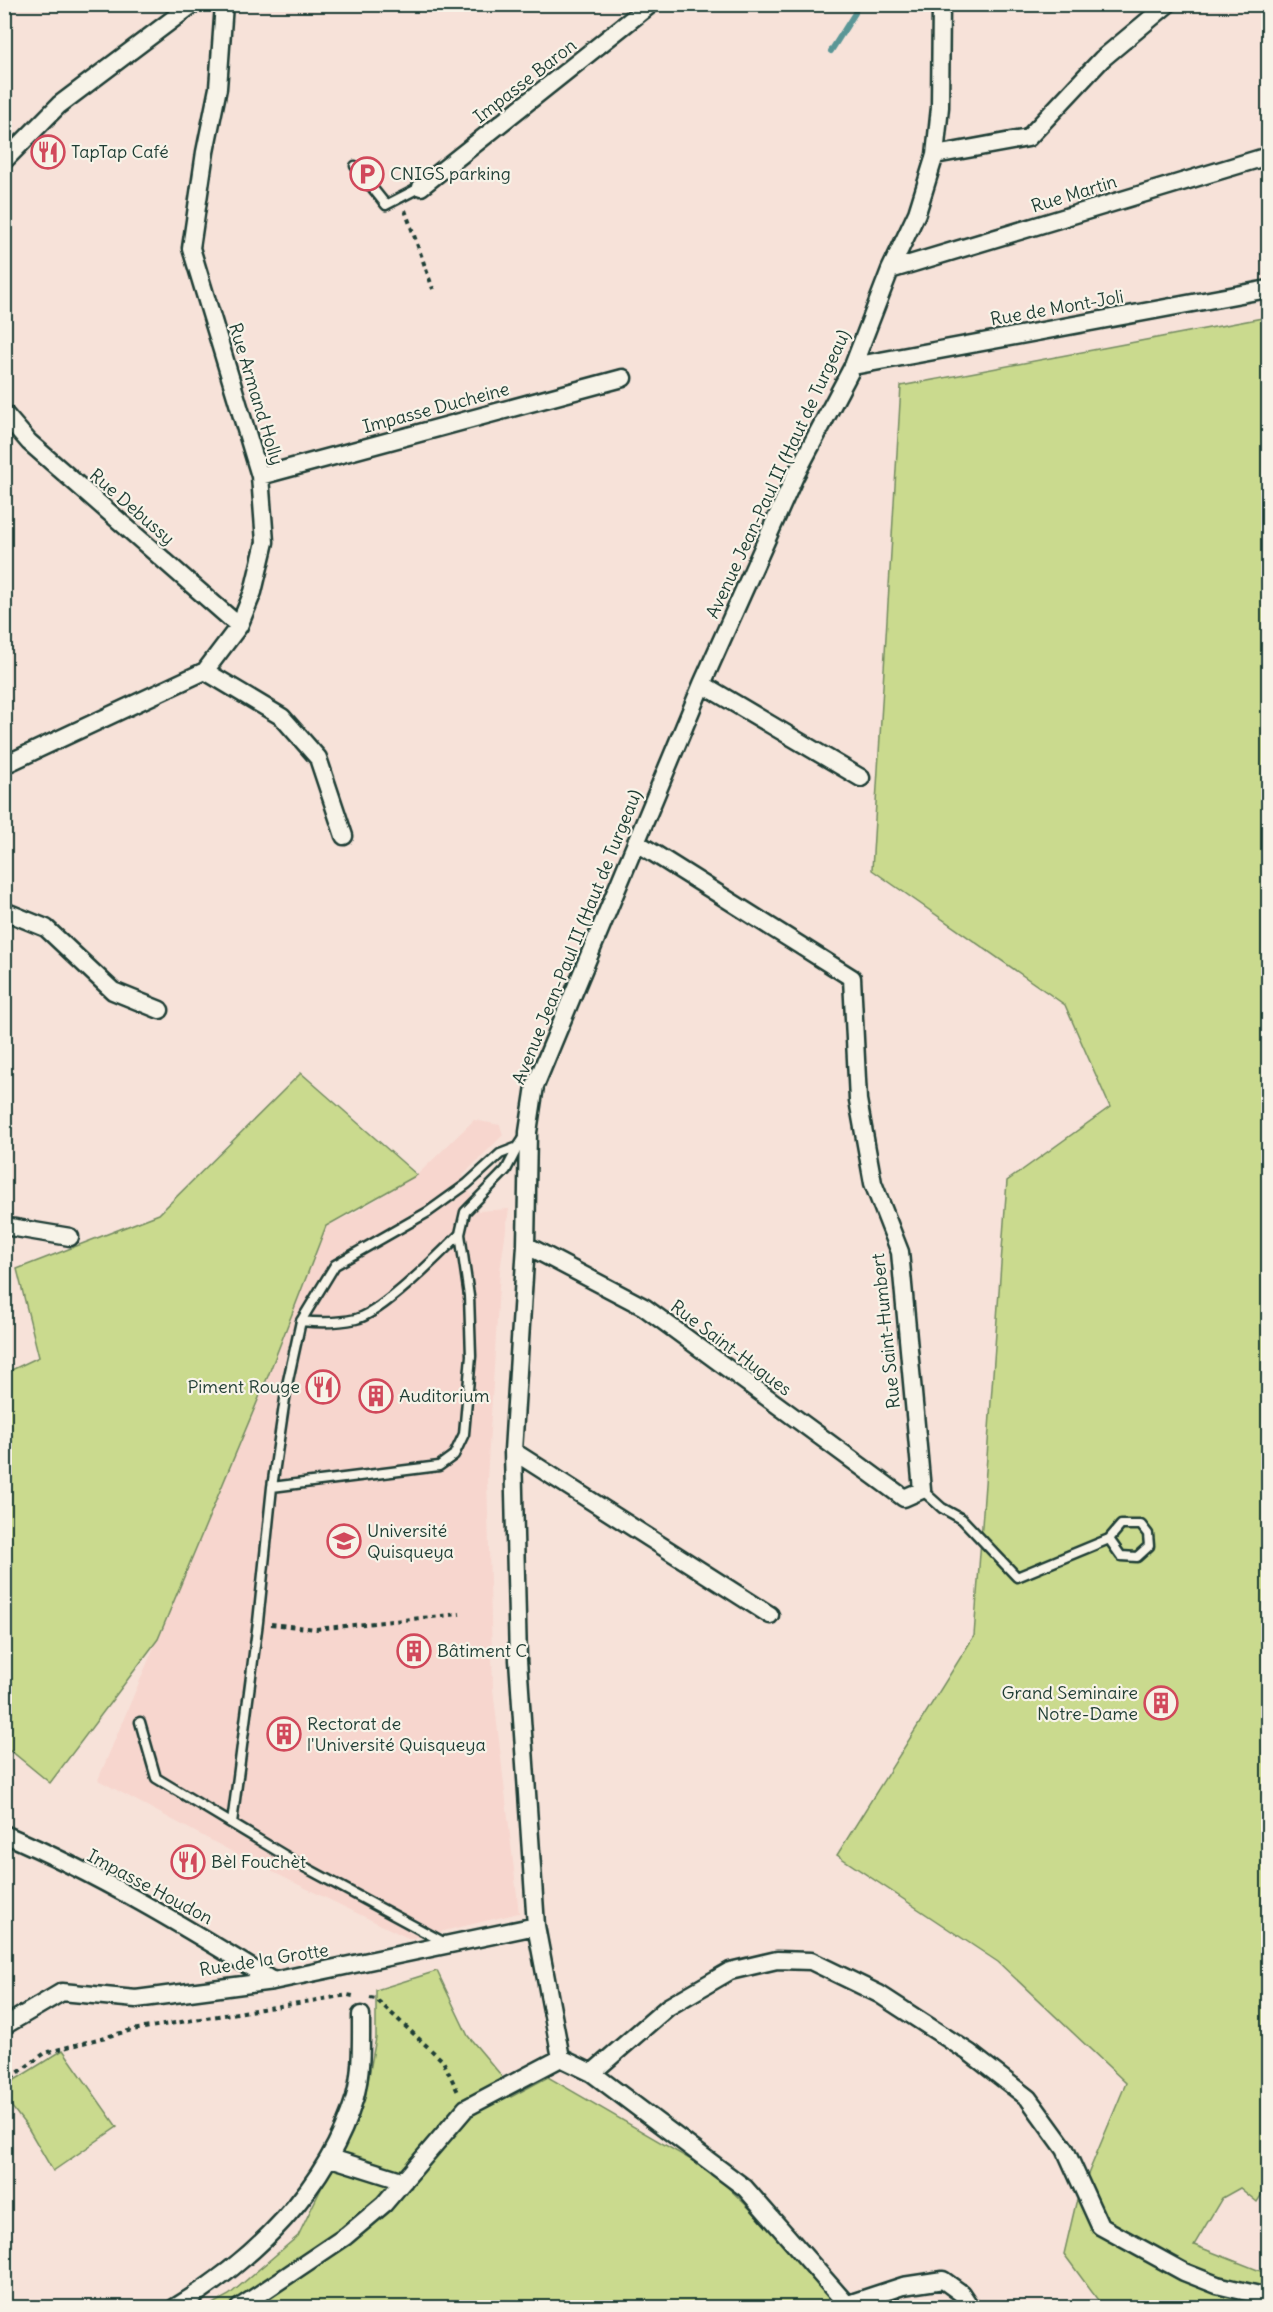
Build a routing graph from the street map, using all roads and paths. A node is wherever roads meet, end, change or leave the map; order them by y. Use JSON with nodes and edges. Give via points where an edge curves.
{"nodes":[{"id":1,"x":193,"y":4,"type":"edge"},
{"id":2,"x":224,"y":4,"type":"edge"},
{"id":3,"x":651,"y":4,"type":"edge"},
{"id":4,"x":941,"y":4,"type":"edge"},
{"id":5,"x":1168,"y":4,"type":"edge"},
{"id":6,"x":935,"y":155,"type":"junction"},
{"id":7,"x":1269,"y":156,"type":"edge"},
{"id":8,"x":4,"y":161,"type":"edge"},
{"id":9,"x":355,"y":166,"type":"dead end"},
{"id":10,"x":421,"y":187,"type":"joint"},
{"id":11,"x":400,"y":198,"type":"junction"},
{"id":12,"x":890,"y":270,"type":"junction"},
{"id":13,"x":433,"y":289,"type":"dead end"},
{"id":14,"x":1269,"y":289,"type":"edge"},
{"id":15,"x":853,"y":366,"type":"junction"},
{"id":16,"x":623,"y":378,"type":"dead end"},
{"id":17,"x":4,"y":413,"type":"edge"},
{"id":18,"x":260,"y":476,"type":"junction"},
{"id":19,"x":239,"y":626,"type":"junction"},
{"id":20,"x":205,"y":671,"type":"junction"},
{"id":21,"x":702,"y":684,"type":"junction"},
{"id":22,"x":4,"y":765,"type":"edge"},
{"id":23,"x":861,"y":778,"type":"dead end"},
{"id":24,"x":344,"y":836,"type":"dead end"},
{"id":25,"x":636,"y":842,"type":"junction"},
{"id":26,"x":4,"y":911,"type":"edge"},
{"id":27,"x":160,"y":1010,"type":"dead end"},
{"id":28,"x":528,"y":1132,"type":"junction"},
{"id":29,"x":518,"y":1147,"type":"junction"},
{"id":30,"x":4,"y":1226,"type":"edge"},
{"id":31,"x":460,"y":1234,"type":"junction"},
{"id":32,"x":70,"y":1238,"type":"dead end"},
{"id":33,"x":526,"y":1245,"type":"junction"},
{"id":34,"x":301,"y":1321,"type":"junction"},
{"id":35,"x":513,"y":1451,"type":"junction"},
{"id":36,"x":272,"y":1487,"type":"junction"},
{"id":37,"x":922,"y":1490,"type":"junction"},
{"id":38,"x":1109,"y":1539,"type":"junction"},
{"id":39,"x":460,"y":1614,"type":"dead end"},
{"id":40,"x":770,"y":1615,"type":"dead end"},
{"id":41,"x":258,"y":1622,"type":"junction"},
{"id":42,"x":140,"y":1722,"type":"dead end"},
{"id":43,"x":232,"y":1823,"type":"junction"},
{"id":44,"x":4,"y":1834,"type":"edge"},
{"id":45,"x":536,"y":1926,"type":"junction"},
{"id":46,"x":450,"y":1946,"type":"junction"},
{"id":47,"x":273,"y":1981,"type":"junction"},
{"id":48,"x":362,"y":2015,"type":"dead end"},
{"id":49,"x":4,"y":2026,"type":"edge"},
{"id":50,"x":561,"y":2058,"type":"junction"},
{"id":51,"x":592,"y":2073,"type":"junction"},
{"id":52,"x":4,"y":2083,"type":"edge"},
{"id":53,"x":466,"y":2108,"type":"junction"},
{"id":54,"x":331,"y":2158,"type":"junction"},
{"id":55,"x":404,"y":2181,"type":"junction"},
{"id":56,"x":1269,"y":2297,"type":"edge"},
{"id":57,"x":849,"y":2306,"type":"edge"},
{"id":58,"x":174,"y":2307,"type":"edge"},
{"id":59,"x":239,"y":2307,"type":"edge"},
{"id":60,"x":971,"y":2307,"type":"edge"}],
"edges":[{"from":1,"to":8,"type":"street","via":[[59,105]]},
{"from":2,"to":18,"type":"street","name":"Rue Armand Holly","via":[[218,88],[191,248]]},
{"from":3,"to":10,"type":"street","name":"Impasse Baron"},
{"from":4,"to":6,"type":"street","name":"Avenue Jean-Paul II (Haut de Turgeau)","via":[[940,107]]},
{"from":5,"to":6,"type":"street","via":[[1102,59],[1028,138]]},
{"from":6,"to":12,"type":"street","name":"Avenue Jean-Paul II (Haut de Turgeau)","via":[[917,213]]},
{"from":7,"to":12,"type":"street","name":"Rue Martin"},
{"from":9,"to":11,"type":"lane","via":[[386,205]]},
{"from":10,"to":11,"type":"lane"},
{"from":11,"to":13,"type":"path"},
{"from":12,"to":15,"type":"street","name":"Avenue Jean-Paul II (Haut de Turgeau)"},
{"from":14,"to":15,"type":"street","name":"Rue de Mont-Joli"},
{"from":15,"to":21,"type":"street","name":"Avenue Jean-Paul II (Haut de Turgeau)","via":[[795,476]]},
{"from":16,"to":18,"type":"street","name":"Impasse Ducheine"},
{"from":17,"to":19,"type":"street","name":"Rue Debussy","via":[[29,442]]},
{"from":18,"to":19,"type":"street","name":"Rue Armand Holly","via":[[266,542]]},
{"from":19,"to":20,"type":"street","name":"Rue Armand Holly"},
{"from":20,"to":22,"type":"street","name":"Rue Armand Holly"},
{"from":20,"to":24,"type":"street","via":[[282,717],[318,758]]},
{"from":21,"to":23,"type":"street"},
{"from":21,"to":25,"type":"street","name":"Avenue Jean-Paul II (Haut de Turgeau)"},
{"from":25,"to":28,"type":"street","name":"Avenue Jean-Paul II (Haut de Turgeau)","via":[[535,1086]]},
{"from":25,"to":37,"type":"street","name":"Rue Saint-Humbert","via":[[852,978],[858,1100],[873,1183],[900,1252]]},
{"from":26,"to":27,"type":"street","via":[[46,928],[113,991]]},
{"from":28,"to":29,"type":"lane"},
{"from":28,"to":33,"type":"street","name":"Avenue Jean-Paul II (Haut de Turgeau)"},
{"from":29,"to":31,"type":"lane","via":[[506,1170],[465,1212]]},
{"from":29,"to":34,"type":"lane","via":[[500,1154],[428,1212],[335,1265]]},
{"from":30,"to":32,"type":"street"},
{"from":31,"to":34,"type":"lane","via":[[419,1275],[359,1319]]},
{"from":31,"to":36,"type":"lane","via":[[469,1296],[471,1356],[464,1434],[454,1455],[439,1466]]},
{"from":33,"to":35,"type":"street","name":"Avenue Jean-Paul II (Haut de Turgeau)"},
{"from":33,"to":37,"type":"street","name":"Rue Saint-Hugues","via":[[644,1307],[904,1498]]},
{"from":34,"to":36,"type":"lane"},
{"from":35,"to":40,"type":"street"},
{"from":35,"to":45,"type":"street","name":"Avenue Jean-Paul II (Haut de Turgeau)","via":[[518,1660]]},
{"from":36,"to":41,"type":"lane"},
{"from":37,"to":38,"type":"lane","via":[[962,1520],[1017,1576]]},
{"from":38,"to":38,"type":"lane","via":[[1121,1556],[1137,1557],[1149,1546],[1148,1534],[1141,1525],[1121,1525]]},
{"from":39,"to":41,"type":"path","via":[[316,1629]]},
{"from":41,"to":43,"type":"lane"},
{"from":42,"to":43,"type":"lane","via":[[156,1778]]},
{"from":43,"to":46,"type":"lane"},
{"from":44,"to":47,"type":"street","name":"Impasse Houdon","via":[[208,1941]]},
{"from":45,"to":46,"type":"street","name":"Rue de la Grotte"},
{"from":45,"to":50,"type":"street","name":"Avenue Jean-Paul II (Haut de Turgeau)"},
{"from":46,"to":47,"type":"street","name":"Rue de la Grotte"},
{"from":47,"to":49,"type":"street","name":"Rue de la Grotte","via":[[136,2000],[62,1992]]},
{"from":48,"to":54,"type":"street","via":[[361,2064],[355,2097]]},
{"from":50,"to":51,"type":"street"},
{"from":50,"to":53,"type":"street"},
{"from":51,"to":56,"type":"street","via":[[668,2007],[730,1971],[777,1960],[811,1961],[879,1994],[970,2053],[1028,2098],[1065,2149],[1100,2226],[1184,2272],[1217,2285]]},
{"from":51,"to":57,"type":"street","via":[[745,2188]]},
{"from":52,"to":53,"type":"path","via":[[45,2053],[132,2030],[348,1995],[376,1999],[443,2061]]},
{"from":53,"to":55,"type":"street"},
{"from":54,"to":55,"type":"street"},
{"from":54,"to":58,"type":"street","via":[[294,2206],[247,2256],[212,2285]]},
{"from":55,"to":59,"type":"street","via":[[346,2236]]},
{"from":57,"to":60,"type":"street","via":[[903,2286],[943,2280],[961,2293]]}]}
